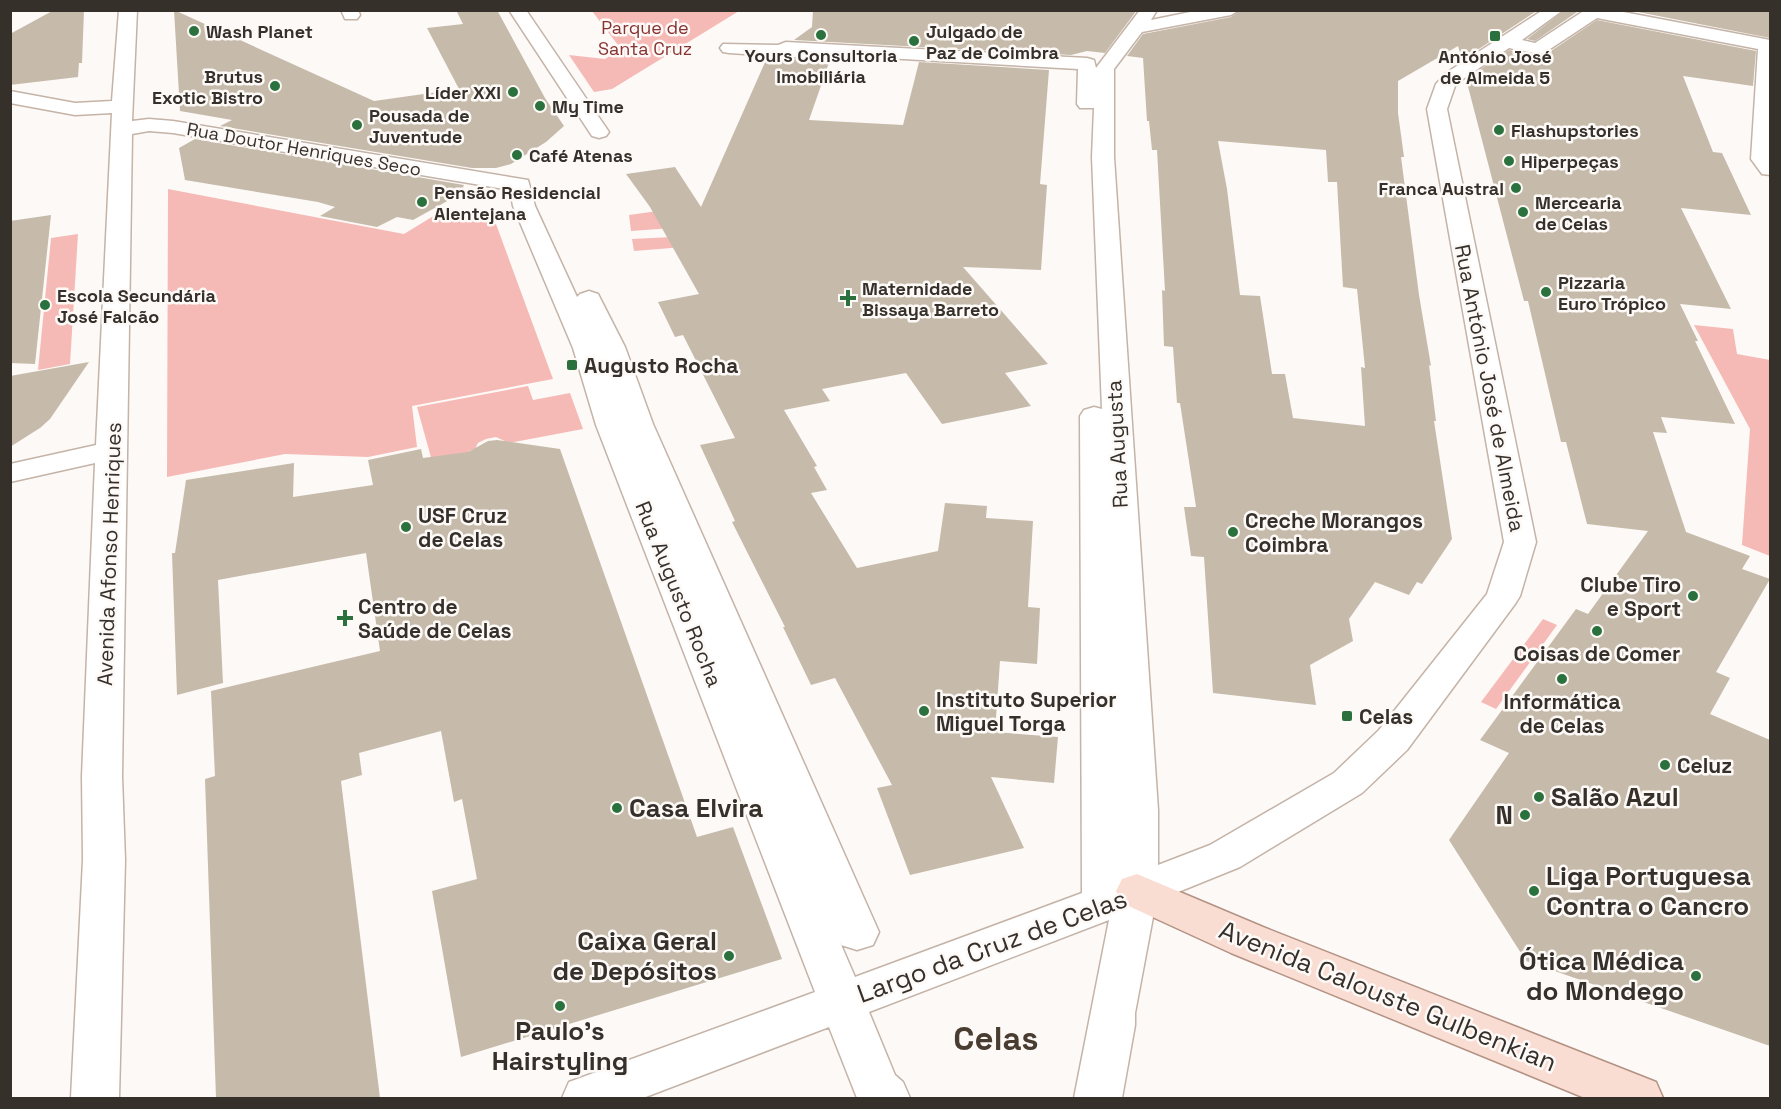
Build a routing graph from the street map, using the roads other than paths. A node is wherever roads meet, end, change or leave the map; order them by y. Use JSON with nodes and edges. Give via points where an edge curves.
{"nodes":[{"id":1,"x":128,"y":10,"type":"edge"},
{"id":2,"x":517,"y":10,"type":"edge"},
{"id":3,"x":1149,"y":10,"type":"edge"},
{"id":4,"x":1231,"y":10,"type":"edge"},
{"id":5,"x":1555,"y":10,"type":"edge"},
{"id":6,"x":1134,"y":28,"type":"junction"},
{"id":7,"x":1506,"y":42,"type":"junction"},
{"id":8,"x":1769,"y":45,"type":"edge"},
{"id":9,"x":786,"y":46,"type":"dead end"},
{"id":10,"x":729,"y":48,"type":"dead end"},
{"id":11,"x":1096,"y":69,"type":"junction"},
{"id":12,"x":10,"y":97,"type":"edge"},
{"id":13,"x":1767,"y":109,"type":"edge"},
{"id":14,"x":123,"y":118,"type":"junction"},
{"id":15,"x":599,"y":132,"type":"dead end"},
{"id":16,"x":1770,"y":169,"type":"edge"},
{"id":17,"x":531,"y":186,"type":"junction"},
{"id":18,"x":111,"y":451,"type":"junction"},
{"id":19,"x":10,"y":473,"type":"edge"},
{"id":20,"x":1121,"y":897,"type":"junction"},
{"id":21,"x":857,"y":932,"type":"dead end"},
{"id":22,"x":842,"y":1002,"type":"junction"},
{"id":23,"x":880,"y":1096,"type":"edge"},
{"id":24,"x":95,"y":1098,"type":"edge"},
{"id":25,"x":586,"y":1098,"type":"edge"},
{"id":26,"x":1098,"y":1098,"type":"edge"},
{"id":27,"x":1639,"y":1098,"type":"edge"}],
"edges":[{"from":1,"to":14,"type":"street","name":"Avenida Afonso Henriques"},
{"from":2,"to":15,"type":"street"},
{"from":3,"to":6,"type":"street"},
{"from":4,"to":6,"type":"street"},
{"from":5,"to":7,"type":"street","name":"Rua António José de Almeida"},
{"from":6,"to":11,"type":"street"},
{"from":7,"to":8,"type":"street","via":[[1538,49],[1594,12]]},
{"from":7,"to":20,"type":"street","name":"Rua António José de Almeida","via":[[1447,81],[1437,109],[1520,542],[1503,596],[1393,740],[1348,783],[1225,856]]},
{"from":8,"to":13,"type":"street"},
{"from":9,"to":11,"type":"street","via":[[1087,63]]},
{"from":10,"to":11,"type":"street"},
{"from":11,"to":20,"type":"street","name":"Rua Augusta","via":[[1138,810]]},
{"from":12,"to":14,"type":"street","name":"Rua Doutor Henriques Seco"},
{"from":13,"to":16,"type":"street","via":[[1762,159]]},
{"from":14,"to":17,"type":"street","name":"Rua Doutor Henriques Seco"},
{"from":14,"to":18,"type":"street","name":"Avenida Afonso Henriques"},
{"from":17,"to":21,"type":"street","via":[[544,202],[612,347],[638,424]]},
{"from":17,"to":22,"type":"street","name":"Rua Augusto Rocha","via":[[524,207],[591,360],[611,424]]},
{"from":18,"to":19,"type":"street"},
{"from":18,"to":24,"type":"street","name":"Avenida Afonso Henriques","via":[[102,776],[104,860]]},
{"from":20,"to":22,"type":"street","name":"Largo da Cruz de Celas"},
{"from":20,"to":26,"type":"street","name":"Largo da Cruz de Celas","via":[[1112,1025]]},
{"from":20,"to":27,"type":"main road","name":"Avenida Calouste Gulbenkian","via":[[1258,944]]},
{"from":22,"to":23,"type":"street","name":"Largo da Cruz de Celas"},
{"from":22,"to":25,"type":"street"}]}
